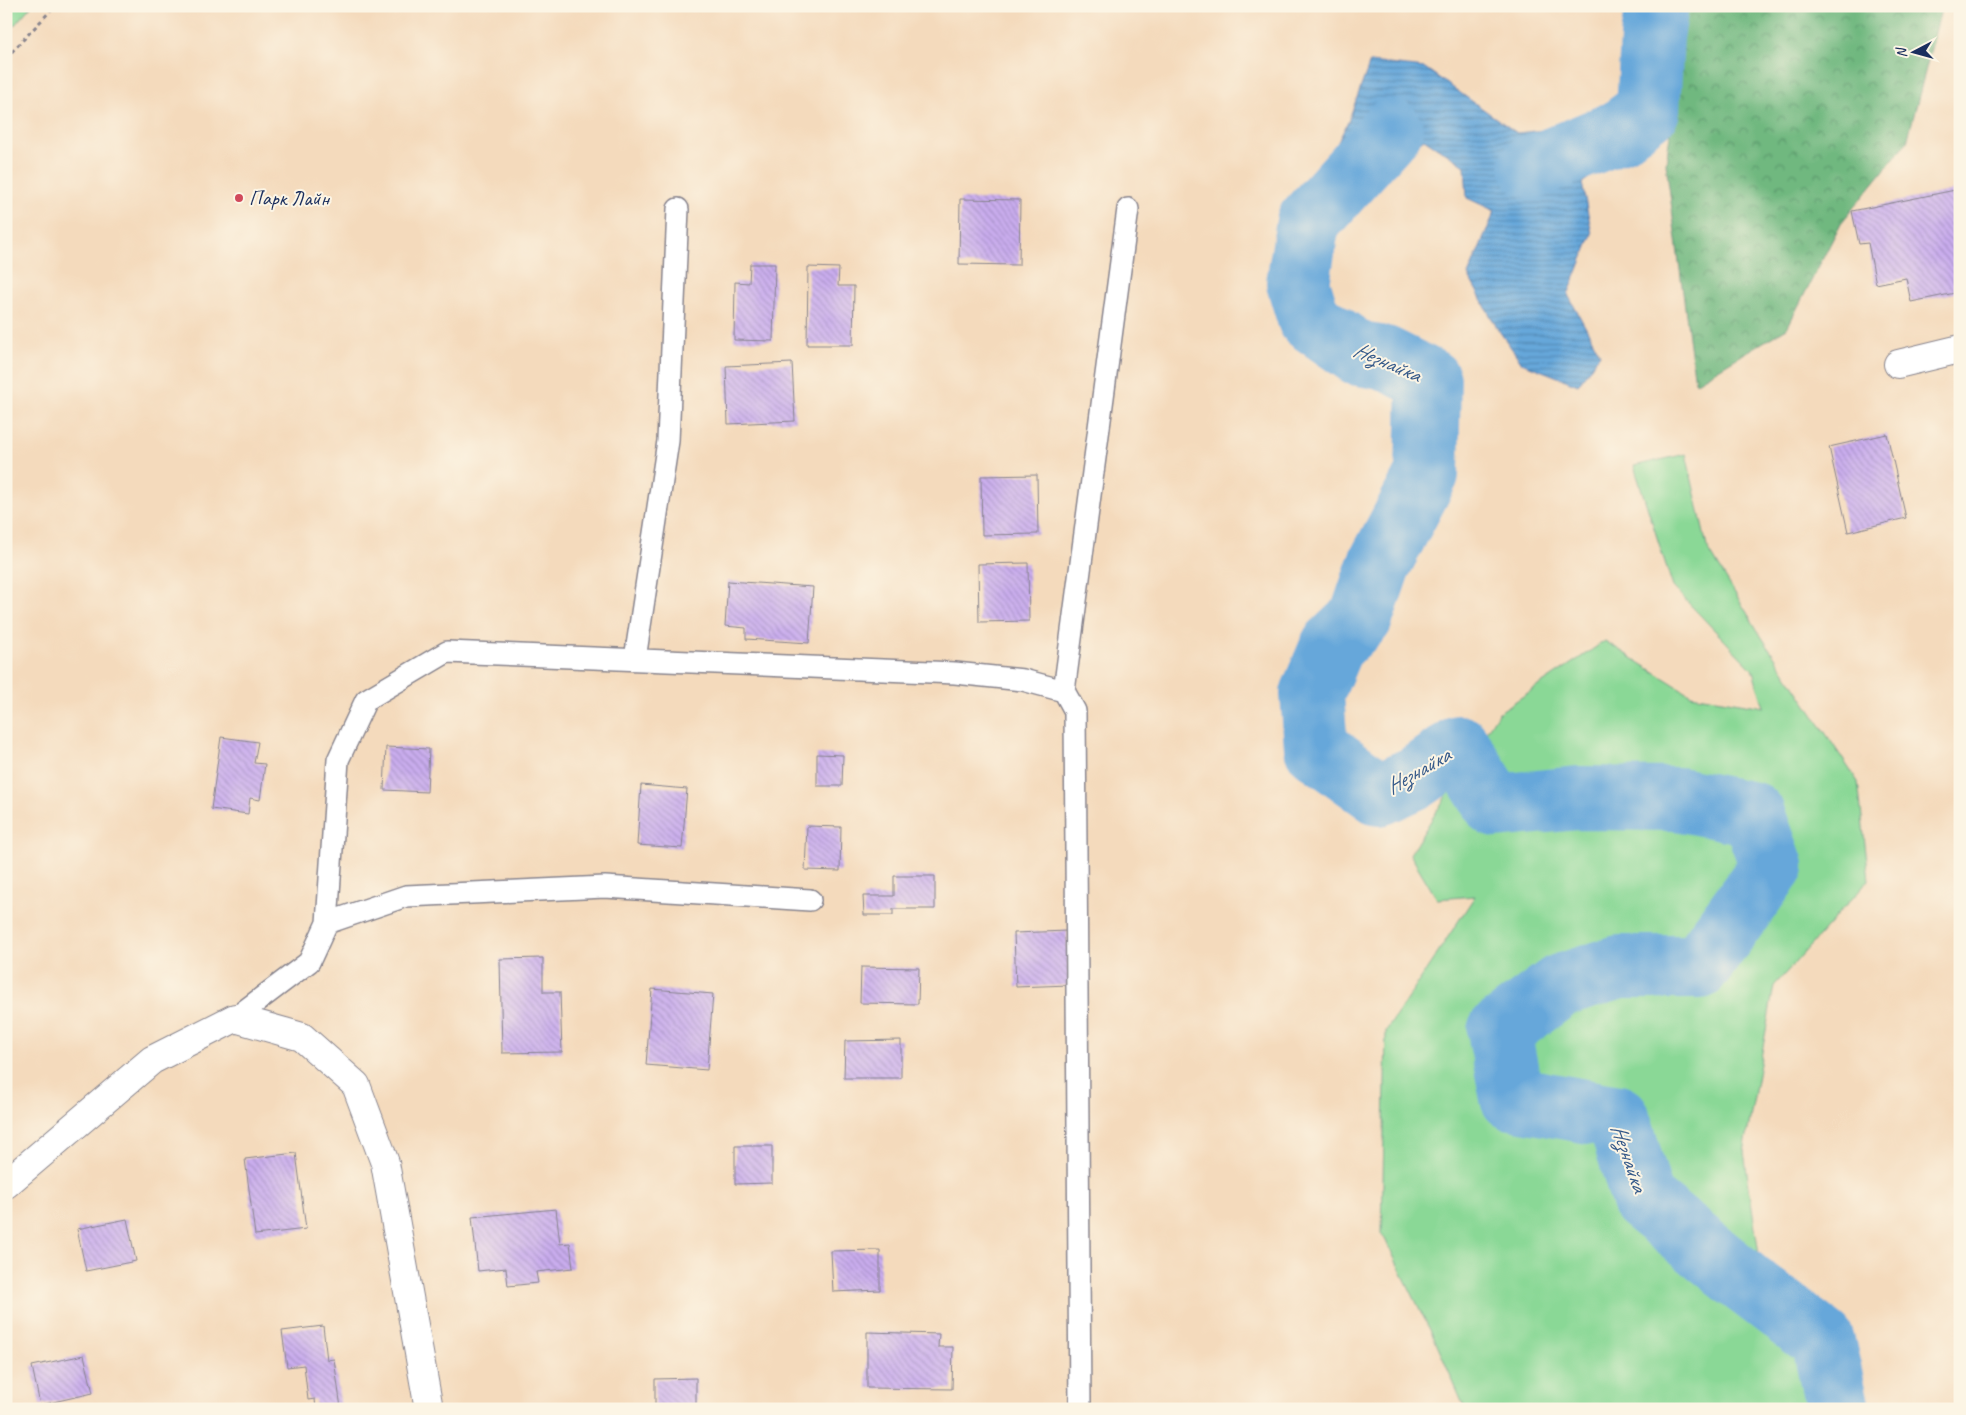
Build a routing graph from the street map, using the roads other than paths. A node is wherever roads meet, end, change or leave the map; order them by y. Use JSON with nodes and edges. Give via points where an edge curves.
{"nodes":[{"id":1,"x":678,"y":209,"type":"dead end"},
{"id":2,"x":1128,"y":209,"type":"dead end"},
{"id":3,"x":1960,"y":350,"type":"edge"},
{"id":4,"x":1898,"y":364,"type":"dead end"},
{"id":5,"x":635,"y":659,"type":"junction"},
{"id":6,"x":1064,"y":691,"type":"junction"},
{"id":7,"x":810,"y":900,"type":"dead end"},
{"id":8,"x":327,"y":923,"type":"junction"},
{"id":9,"x":235,"y":1018,"type":"junction"},
{"id":10,"x":6,"y":1184,"type":"edge"},
{"id":11,"x":429,"y":1409,"type":"edge"},
{"id":12,"x":1080,"y":1409,"type":"edge"}],
"edges":[{"from":1,"to":5,"type":"lane","via":[[668,441]]},
{"from":2,"to":6,"type":"lane"},
{"from":3,"to":4,"type":"street"},
{"from":5,"to":6,"type":"lane","via":[[954,673],[1023,680]]},
{"from":5,"to":8,"type":"lane","via":[[447,652],[366,700],[338,760]]},
{"from":6,"to":12,"type":"lane","via":[[1075,711]]},
{"from":7,"to":8,"type":"lane","via":[[605,887],[416,895]]},
{"from":8,"to":9,"type":"lane","via":[[309,962]]},
{"from":9,"to":10,"type":"street","via":[[152,1060]]},
{"from":9,"to":11,"type":"street","via":[[302,1037],[356,1085],[385,1163]]}]}
